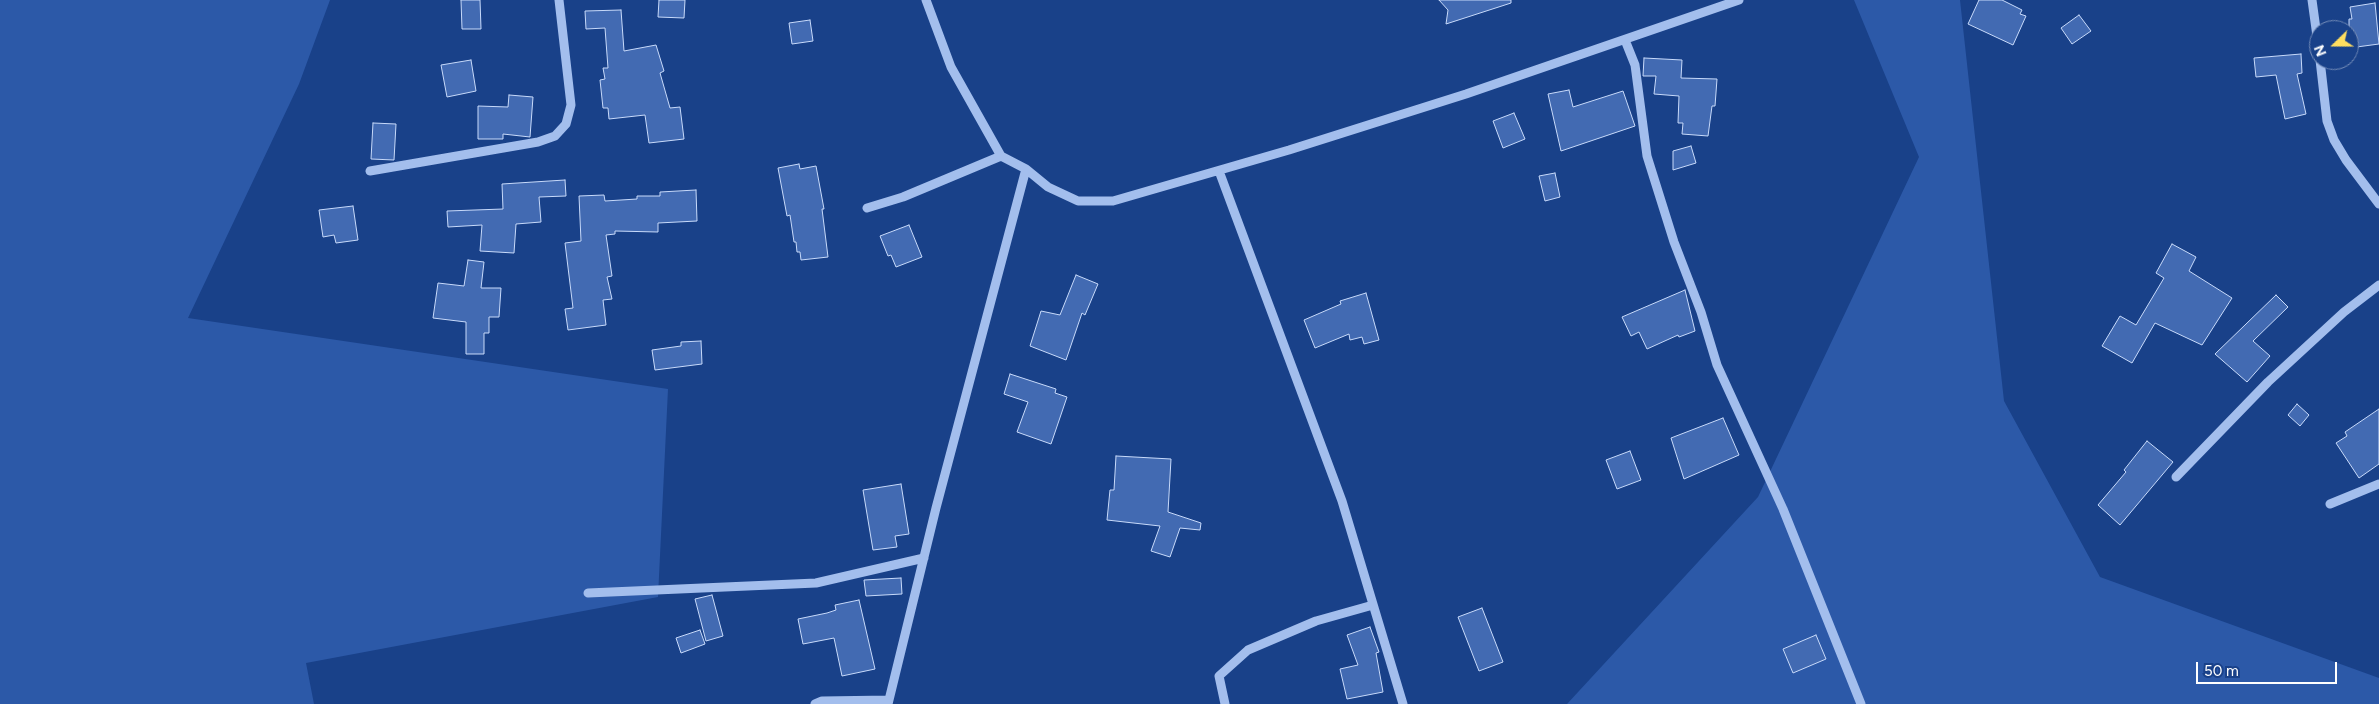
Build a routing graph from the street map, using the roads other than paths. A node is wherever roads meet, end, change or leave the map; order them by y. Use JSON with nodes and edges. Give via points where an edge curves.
{"nodes":[{"id":1,"x":559,"y":0,"type":"edge"},
{"id":2,"x":926,"y":0,"type":"edge"},
{"id":3,"x":1740,"y":0,"type":"edge"},
{"id":4,"x":2312,"y":0,"type":"edge"},
{"id":5,"x":2315,"y":20,"type":"edge"},
{"id":6,"x":1625,"y":40,"type":"junction"},
{"id":7,"x":2321,"y":70,"type":"edge"},
{"id":8,"x":1001,"y":156,"type":"junction"},
{"id":9,"x":1026,"y":169,"type":"junction"},
{"id":10,"x":370,"y":171,"type":"dead end"},
{"id":11,"x":1219,"y":171,"type":"junction"},
{"id":12,"x":2379,"y":204,"type":"edge"},
{"id":13,"x":867,"y":208,"type":"dead end"},
{"id":14,"x":2379,"y":285,"type":"edge"},
{"id":15,"x":2176,"y":477,"type":"dead end"},
{"id":16,"x":2379,"y":484,"type":"edge"},
{"id":17,"x":2330,"y":504,"type":"dead end"},
{"id":18,"x":924,"y":558,"type":"junction"},
{"id":19,"x":588,"y":593,"type":"dead end"},
{"id":20,"x":1373,"y":605,"type":"junction"},
{"id":21,"x":889,"y":702,"type":"edge"},
{"id":22,"x":815,"y":704,"type":"edge"},
{"id":23,"x":1225,"y":704,"type":"edge"},
{"id":24,"x":1403,"y":704,"type":"edge"},
{"id":25,"x":1861,"y":704,"type":"edge"}],
"edges":[{"from":1,"to":10,"type":"street","via":[[571,106],[566,124],[555,136],[538,142]]},
{"from":2,"to":8,"type":"street","via":[[950,67]]},
{"from":3,"to":6,"type":"street"},
{"from":4,"to":5,"type":"street"},
{"from":6,"to":11,"type":"street","via":[[1466,94]]},
{"from":6,"to":25,"type":"street","via":[[1634,65],[1647,156],[1717,365],[1783,509]]},
{"from":7,"to":12,"type":"street","via":[[2327,121],[2334,140]]},
{"from":8,"to":9,"type":"street"},
{"from":8,"to":13,"type":"street","via":[[903,197]]},
{"from":9,"to":11,"type":"street","via":[[1048,187],[1078,201],[1113,201]]},
{"from":9,"to":18,"type":"street"},
{"from":11,"to":20,"type":"street","via":[[1342,501]]},
{"from":14,"to":15,"type":"street","via":[[2344,312],[2268,382]]},
{"from":16,"to":17,"type":"street"},
{"from":18,"to":19,"type":"street","via":[[816,583]]},
{"from":18,"to":21,"type":"street"},
{"from":20,"to":23,"type":"street","via":[[1316,620],[1248,650],[1219,676]]},
{"from":20,"to":24,"type":"street"},
{"from":21,"to":22,"type":"street","via":[[822,701]]}]}
